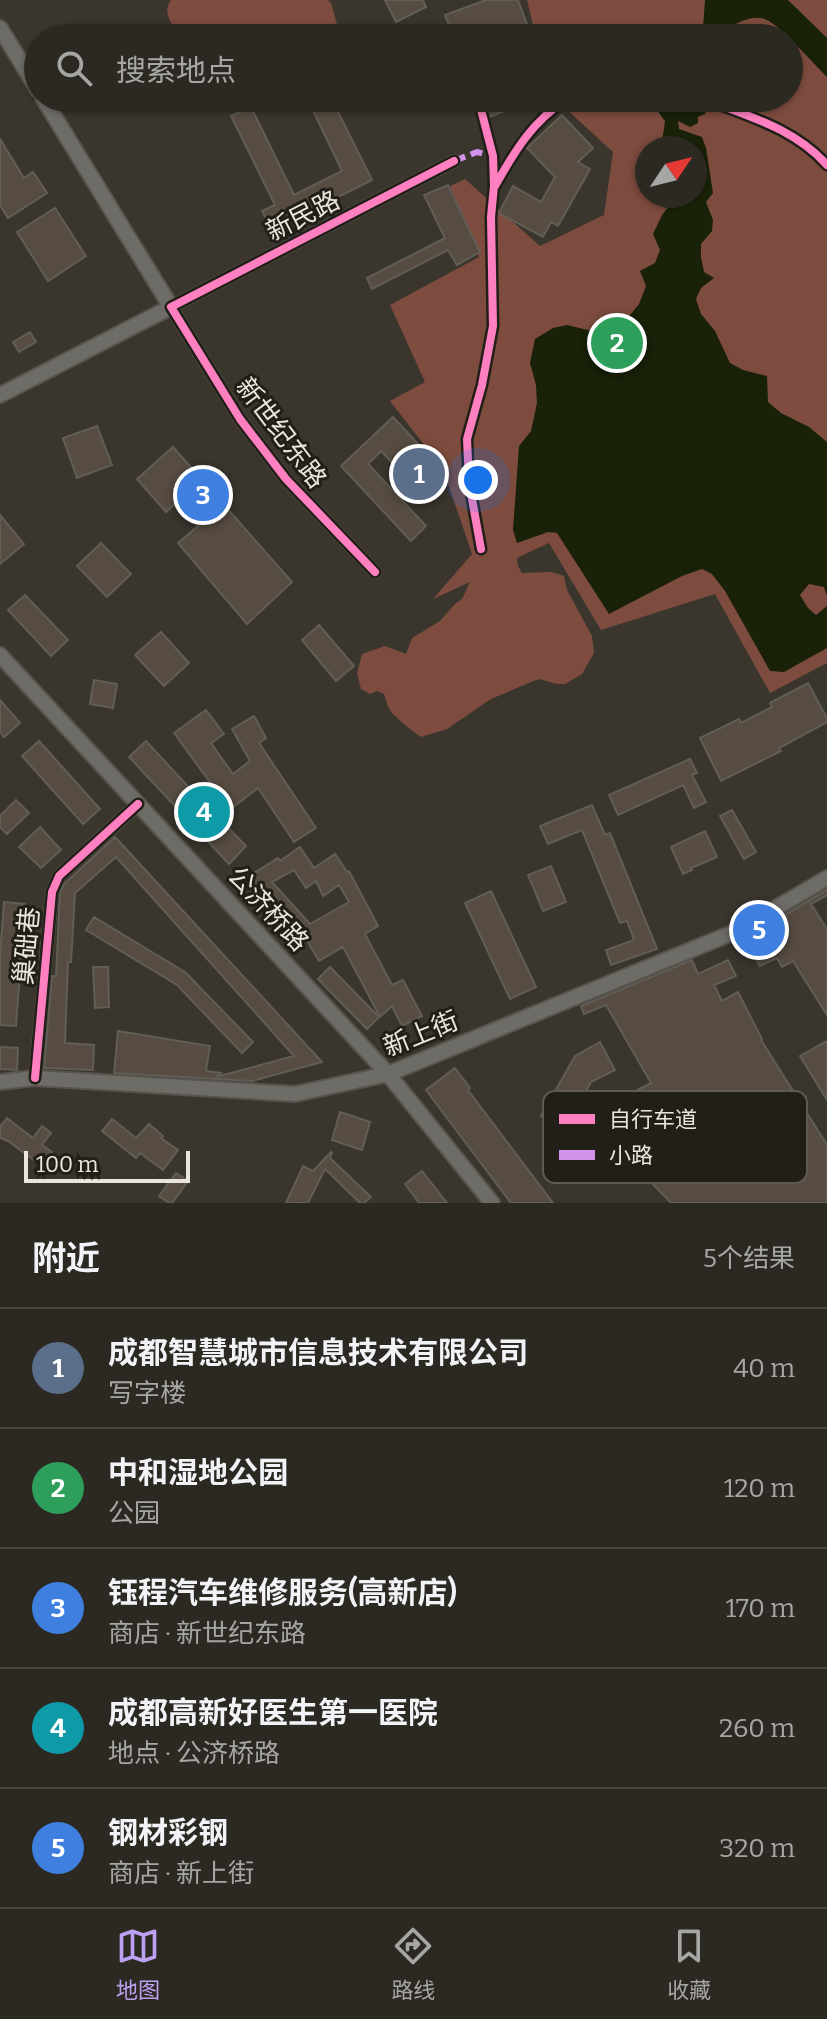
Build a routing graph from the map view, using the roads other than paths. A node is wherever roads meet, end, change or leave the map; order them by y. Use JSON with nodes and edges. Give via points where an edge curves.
{"nodes":[{"id":1,"x":0,"y":28,"type":"edge"},
{"id":2,"x":24,"y":67,"type":"edge"},
{"id":3,"x":52,"y":112,"type":"edge"},
{"id":4,"x":454,"y":161,"type":"dead end"},
{"id":5,"x":171,"y":307,"type":"junction"},
{"id":6,"x":0,"y":395,"type":"edge"},
{"id":7,"x":375,"y":572,"type":"dead end"},
{"id":8,"x":0,"y":655,"type":"edge"},
{"id":9,"x":138,"y":804,"type":"junction"},
{"id":10,"x":827,"y":878,"type":"edge"},
{"id":11,"x":388,"y":1074,"type":"junction"},
{"id":12,"x":35,"y":1078,"type":"junction"},
{"id":13,"x":0,"y":1082,"type":"edge"},
{"id":14,"x":492,"y":1203,"type":"edge"}],
"edges":[{"from":1,"to":2,"type":"main road"},
{"from":3,"to":5,"type":"main road","name":"新世纪东路"},
{"from":4,"to":5,"type":"street","name":"新民路"},
{"from":5,"to":6,"type":"main road","name":"新民路"},
{"from":5,"to":7,"type":"street","name":"新世纪东路","via":[[240,419],[286,479]]},
{"from":8,"to":9,"type":"main road","name":"公济桥路"},
{"from":9,"to":11,"type":"main road","name":"公济桥路"},
{"from":9,"to":12,"type":"street","name":"巢础巷","via":[[59,876],[52,892]]},
{"from":10,"to":11,"type":"main road","name":"新上街","via":[[737,931]]},
{"from":11,"to":12,"type":"main road","name":"新上街","via":[[295,1094]]},
{"from":11,"to":14,"type":"main road","name":"公济桥路"},
{"from":12,"to":13,"type":"main road","name":"新上街"}]}
